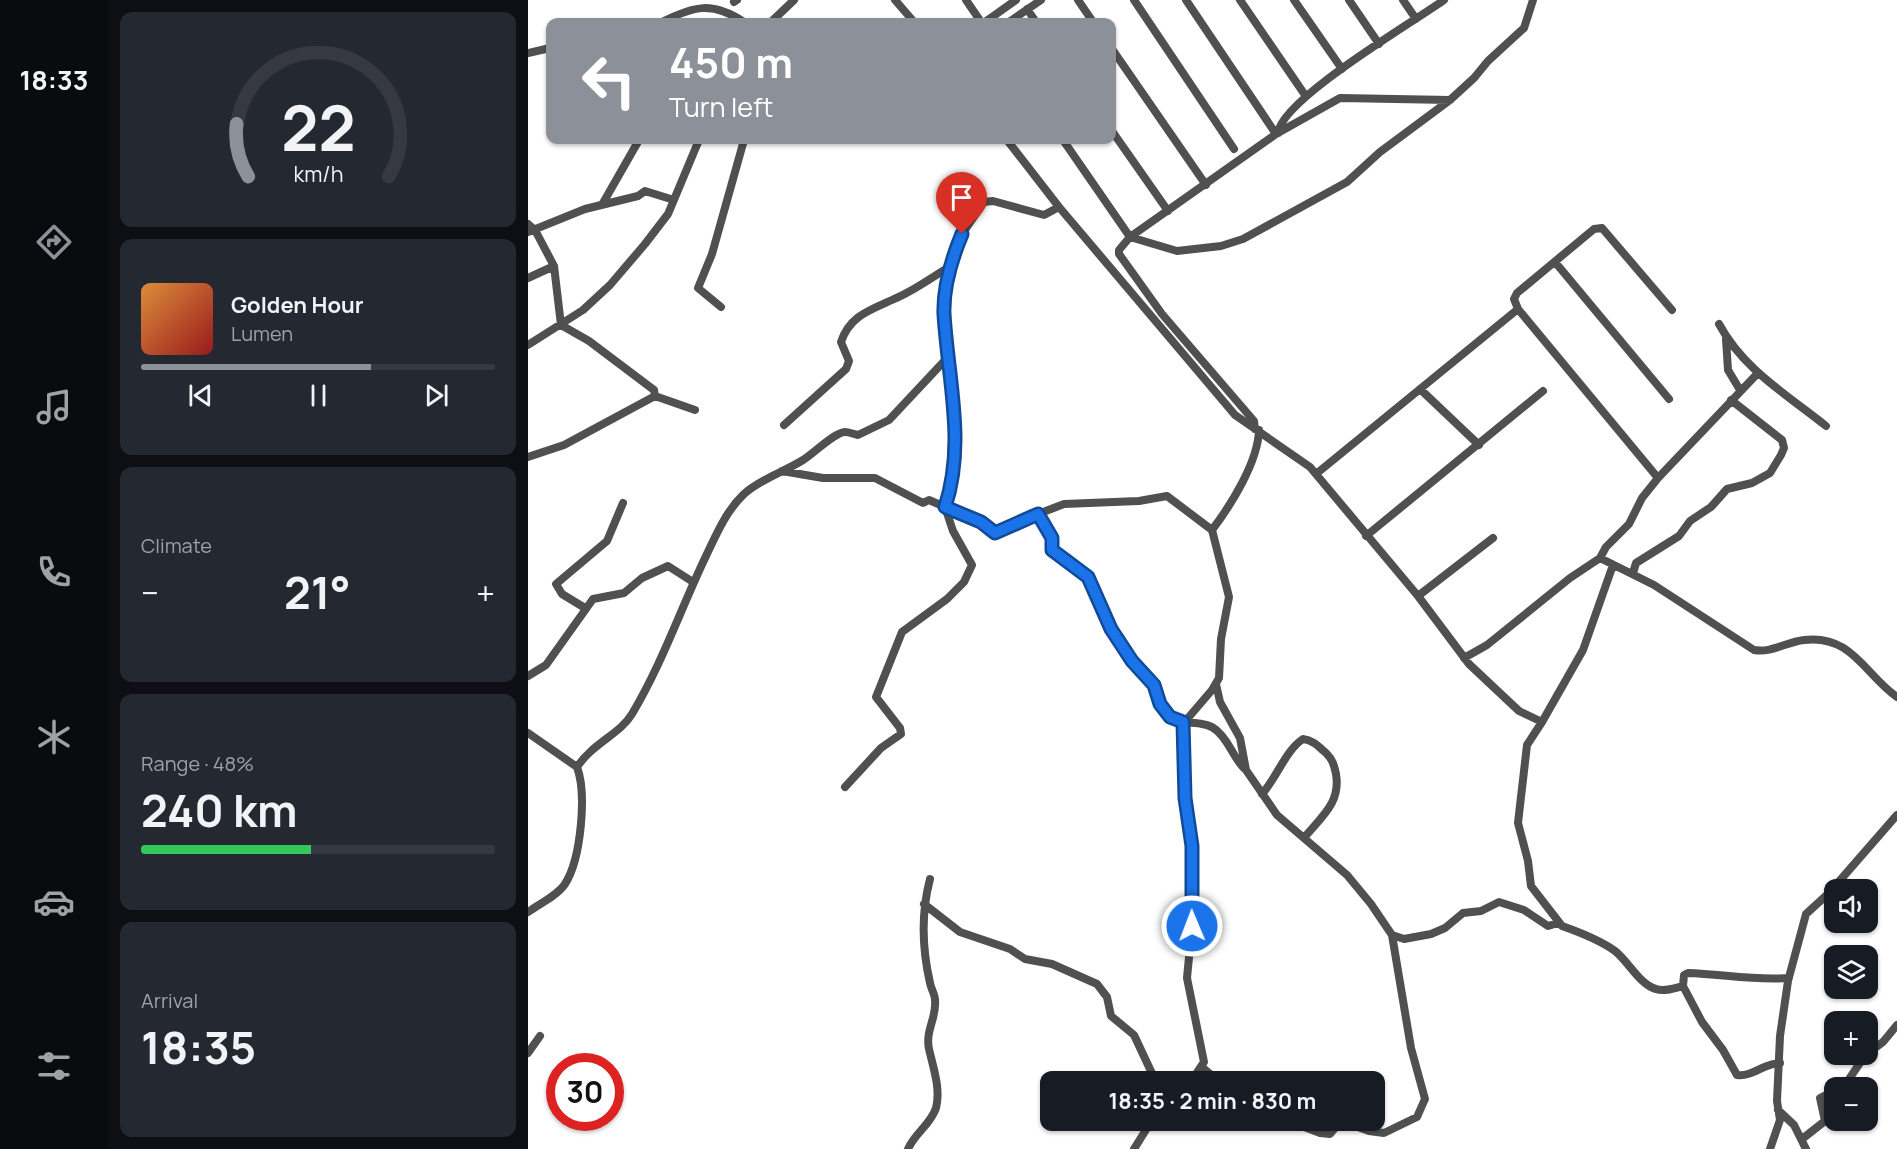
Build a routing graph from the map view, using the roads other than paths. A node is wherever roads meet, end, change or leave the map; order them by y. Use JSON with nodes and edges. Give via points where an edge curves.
{"nodes":[{"id":1,"x":794,"y":0,"type":"edge"},
{"id":2,"x":895,"y":0,"type":"edge"},
{"id":3,"x":966,"y":0,"type":"edge"},
{"id":4,"x":1016,"y":0,"type":"edge"},
{"id":5,"x":1041,"y":0,"type":"edge"},
{"id":6,"x":1077,"y":0,"type":"edge"},
{"id":7,"x":1134,"y":0,"type":"edge"},
{"id":8,"x":1186,"y":0,"type":"edge"},
{"id":9,"x":1240,"y":0,"type":"edge"},
{"id":10,"x":1294,"y":0,"type":"edge"},
{"id":11,"x":1349,"y":0,"type":"edge"},
{"id":12,"x":1403,"y":0,"type":"edge"},
{"id":13,"x":1444,"y":0,"type":"edge"},
{"id":14,"x":1533,"y":0,"type":"edge"},
{"id":15,"x":1027,"y":9,"type":"junction"},
{"id":16,"x":672,"y":18,"type":"edge"},
{"id":17,"x":737,"y":18,"type":"edge"},
{"id":18,"x":775,"y":18,"type":"edge"},
{"id":19,"x":911,"y":18,"type":"edge"},
{"id":20,"x":980,"y":18,"type":"edge"},
{"id":21,"x":989,"y":18,"type":"edge"},
{"id":22,"x":1015,"y":18,"type":"edge"},
{"id":23,"x":1033,"y":18,"type":"edge"},
{"id":24,"x":1090,"y":18,"type":"edge"},
{"id":25,"x":1416,"y":19,"type":"junction"},
{"id":26,"x":1379,"y":44,"type":"junction"},
{"id":27,"x":546,"y":49,"type":"edge"},
{"id":28,"x":528,"y":52,"type":"edge"},
{"id":29,"x":1116,"y":55,"type":"edge"},
{"id":30,"x":1342,"y":69,"type":"junction"},
{"id":31,"x":1305,"y":95,"type":"junction"},
{"id":32,"x":1450,"y":100,"type":"junction"},
{"id":33,"x":1277,"y":134,"type":"junction"},
{"id":34,"x":1116,"y":136,"type":"edge"},
{"id":35,"x":637,"y":144,"type":"edge"},
{"id":36,"x":697,"y":144,"type":"edge"},
{"id":37,"x":743,"y":144,"type":"edge"},
{"id":38,"x":1010,"y":144,"type":"edge"},
{"id":39,"x":1066,"y":144,"type":"edge"},
{"id":40,"x":1234,"y":149,"type":"dead end"},
{"id":41,"x":1206,"y":185,"type":"junction"},
{"id":42,"x":674,"y":200,"type":"junction"},
{"id":43,"x":603,"y":203,"type":"junction"},
{"id":44,"x":1059,"y":207,"type":"junction"},
{"id":45,"x":1168,"y":212,"type":"junction"},
{"id":46,"x":528,"y":224,"type":"edge"},
{"id":47,"x":532,"y":231,"type":"edge"},
{"id":48,"x":1130,"y":237,"type":"junction"},
{"id":49,"x":1555,"y":262,"type":"junction"},
{"id":50,"x":554,"y":266,"type":"junction"},
{"id":51,"x":951,"y":267,"type":"junction"},
{"id":52,"x":528,"y":278,"type":"edge"},
{"id":53,"x":721,"y":307,"type":"dead end"},
{"id":54,"x":1518,"y":309,"type":"junction"},
{"id":55,"x":1672,"y":310,"type":"dead end"},
{"id":56,"x":1719,"y":324,"type":"dead end"},
{"id":57,"x":561,"y":325,"type":"junction"},
{"id":58,"x":1726,"y":337,"type":"junction"},
{"id":59,"x":528,"y":345,"type":"edge"},
{"id":60,"x":949,"y":356,"type":"junction"},
{"id":61,"x":1758,"y":373,"type":"junction"},
{"id":62,"x":1420,"y":389,"type":"junction"},
{"id":63,"x":1740,"y":390,"type":"junction"},
{"id":64,"x":1543,"y":391,"type":"dead end"},
{"id":65,"x":655,"y":396,"type":"junction"},
{"id":66,"x":1669,"y":399,"type":"dead end"},
{"id":67,"x":1731,"y":400,"type":"junction"},
{"id":68,"x":695,"y":410,"type":"dead end"},
{"id":69,"x":784,"y":425,"type":"dead end"},
{"id":70,"x":1826,"y":426,"type":"dead end"},
{"id":71,"x":1257,"y":430,"type":"junction"},
{"id":72,"x":1479,"y":445,"type":"junction"},
{"id":73,"x":528,"y":457,"type":"edge"},
{"id":74,"x":781,"y":471,"type":"junction"},
{"id":75,"x":1316,"y":474,"type":"junction"},
{"id":76,"x":1658,"y":478,"type":"junction"},
{"id":77,"x":623,"y":503,"type":"dead end"},
{"id":78,"x":945,"y":507,"type":"junction"},
{"id":79,"x":1038,"y":514,"type":"junction"},
{"id":80,"x":1212,"y":530,"type":"junction"},
{"id":81,"x":1366,"y":536,"type":"junction"},
{"id":82,"x":1493,"y":538,"type":"dead end"},
{"id":83,"x":1600,"y":558,"type":"junction"},
{"id":84,"x":1613,"y":565,"type":"junction"},
{"id":85,"x":1633,"y":573,"type":"junction"},
{"id":86,"x":693,"y":582,"type":"junction"},
{"id":87,"x":1418,"y":596,"type":"junction"},
{"id":88,"x":585,"y":608,"type":"junction"},
{"id":89,"x":1464,"y":658,"type":"junction"},
{"id":90,"x":528,"y":676,"type":"edge"},
{"id":91,"x":1216,"y":684,"type":"junction"},
{"id":92,"x":1897,"y":697,"type":"edge"},
{"id":93,"x":1183,"y":722,"type":"junction"},
{"id":94,"x":1542,"y":722,"type":"junction"},
{"id":95,"x":528,"y":734,"type":"edge"},
{"id":96,"x":576,"y":767,"type":"junction"},
{"id":97,"x":1246,"y":770,"type":"junction"},
{"id":98,"x":845,"y":787,"type":"dead end"},
{"id":99,"x":1262,"y":794,"type":"junction"},
{"id":100,"x":1897,"y":815,"type":"edge"},
{"id":101,"x":1304,"y":838,"type":"junction"},
{"id":102,"x":930,"y":879,"type":"dead end"},
{"id":103,"x":924,"y":904,"type":"junction"},
{"id":104,"x":528,"y":912,"type":"edge"},
{"id":105,"x":1558,"y":923,"type":"junction"},
{"id":106,"x":1392,"y":935,"type":"junction"},
{"id":107,"x":1788,"y":978,"type":"junction"},
{"id":108,"x":1683,"y":986,"type":"junction"},
{"id":109,"x":1897,"y":1024,"type":"edge"},
{"id":110,"x":540,"y":1036,"type":"dead end"},
{"id":111,"x":1878,"y":1046,"type":"edge"},
{"id":112,"x":528,"y":1053,"type":"edge"},
{"id":113,"x":1780,"y":1063,"type":"junction"},
{"id":114,"x":1203,"y":1068,"type":"junction"},
{"id":115,"x":1151,"y":1071,"type":"edge"},
{"id":116,"x":1198,"y":1071,"type":"edge"},
{"id":117,"x":1207,"y":1071,"type":"edge"},
{"id":118,"x":1824,"y":1096,"type":"edge"},
{"id":119,"x":1778,"y":1110,"type":"junction"},
{"id":120,"x":1824,"y":1117,"type":"edge"},
{"id":121,"x":1824,"y":1123,"type":"edge"},
{"id":122,"x":1145,"y":1131,"type":"edge"},
{"id":123,"x":1315,"y":1131,"type":"edge"},
{"id":124,"x":1332,"y":1131,"type":"edge"},
{"id":125,"x":1369,"y":1131,"type":"edge"},
{"id":126,"x":1802,"y":1139,"type":"junction"},
{"id":127,"x":908,"y":1149,"type":"edge"},
{"id":128,"x":1134,"y":1149,"type":"edge"},
{"id":129,"x":1770,"y":1149,"type":"edge"},
{"id":130,"x":1806,"y":1149,"type":"edge"}],
"edges":[{"from":1,"to":18,"type":"street"},
{"from":2,"to":19,"type":"street"},
{"from":3,"to":20,"type":"street"},
{"from":4,"to":21,"type":"street"},
{"from":5,"to":15,"type":"street"},
{"from":6,"to":24,"type":"street"},
{"from":7,"to":40,"type":"street"},
{"from":8,"to":33,"type":"street"},
{"from":9,"to":31,"type":"street"},
{"from":10,"to":30,"type":"street"},
{"from":11,"to":26,"type":"street"},
{"from":12,"to":25,"type":"street"},
{"from":13,"to":25,"type":"street"},
{"from":14,"to":32,"type":"street","via":[[1524,28]]},
{"from":15,"to":22,"type":"street"},
{"from":15,"to":23,"type":"street"},
{"from":16,"to":17,"type":"street","via":[[697,8],[713,8]]},
{"from":25,"to":26,"type":"street"},
{"from":26,"to":30,"type":"street"},
{"from":27,"to":28,"type":"street"},
{"from":29,"to":41,"type":"street"},
{"from":30,"to":31,"type":"street"},
{"from":31,"to":33,"type":"street","via":[[1282,119]]},
{"from":32,"to":33,"type":"street","via":[[1340,98]]},
{"from":32,"to":48,"type":"street","via":[[1340,187],[1243,239],[1177,251]]},
{"from":33,"to":41,"type":"street"},
{"from":34,"to":45,"type":"street"},
{"from":35,"to":43,"type":"street"},
{"from":36,"to":42,"type":"street"},
{"from":37,"to":53,"type":"street","via":[[712,254],[698,288]]},
{"from":38,"to":44,"type":"street"},
{"from":39,"to":48,"type":"street"},
{"from":41,"to":45,"type":"street"},
{"from":42,"to":43,"type":"street","via":[[646,191]]},
{"from":42,"to":57,"type":"street","via":[[659,228],[610,285]]},
{"from":43,"to":47,"type":"street"},
{"from":44,"to":51,"type":"street","via":[[1044,215],[984,202],[962,234]]},
{"from":44,"to":71,"type":"street","via":[[1235,415]]},
{"from":45,"to":48,"type":"street"},
{"from":46,"to":47,"type":"street"},
{"from":47,"to":50,"type":"street"},
{"from":48,"to":71,"type":"street","via":[[1119,254],[1162,314],[1253,419]]},
{"from":49,"to":54,"type":"street","via":[[1517,293],[1514,299]]},
{"from":49,"to":55,"type":"street","via":[[1594,229],[1602,228]]},
{"from":49,"to":66,"type":"street"},
{"from":50,"to":52,"type":"street"},
{"from":50,"to":57,"type":"street"},
{"from":51,"to":60,"type":"street","via":[[944,314]]},
{"from":51,"to":69,"type":"street","via":[[853,321],[841,342],[849,361],[846,369]]},
{"from":54,"to":62,"type":"street"},
{"from":54,"to":76,"type":"street"},
{"from":56,"to":58,"type":"street"},
{"from":57,"to":59,"type":"street"},
{"from":57,"to":65,"type":"street","via":[[603,351],[654,390]]},
{"from":58,"to":61,"type":"street"},
{"from":58,"to":63,"type":"street","via":[[1728,369]]},
{"from":60,"to":74,"type":"street","via":[[889,420],[858,435],[838,434],[804,460]]},
{"from":60,"to":78,"type":"street","via":[[956,453]]},
{"from":61,"to":63,"type":"street"},
{"from":61,"to":70,"type":"street"},
{"from":62,"to":72,"type":"street"},
{"from":62,"to":75,"type":"street"},
{"from":63,"to":67,"type":"street"},
{"from":64,"to":72,"type":"street"},
{"from":65,"to":68,"type":"street"},
{"from":65,"to":73,"type":"street","via":[[564,445]]},
{"from":67,"to":76,"type":"street"},
{"from":67,"to":85,"type":"street","via":[[1782,440],[1784,448],[1775,467],[1752,483],[1727,489],[1711,507],[1690,521],[1679,536],[1636,563]]},
{"from":71,"to":75,"type":"street"},
{"from":71,"to":80,"type":"street","via":[[1253,458]]},
{"from":72,"to":81,"type":"street"},
{"from":74,"to":78,"type":"street","via":[[823,478],[875,478],[915,501],[929,500]]},
{"from":74,"to":86,"type":"street","via":[[752,487],[733,507]]},
{"from":75,"to":81,"type":"street"},
{"from":76,"to":83,"type":"street","via":[[1629,524]]},
{"from":77,"to":88,"type":"street","via":[[607,541],[556,584],[562,594]]},
{"from":78,"to":79,"type":"street","via":[[981,522],[995,533]]},
{"from":78,"to":98,"type":"street","via":[[972,565],[971,573],[939,606],[903,632],[876,697],[901,734],[881,748]]},
{"from":79,"to":80,"type":"street","via":[[1064,504],[1167,496]]},
{"from":79,"to":93,"type":"street","via":[[1052,538],[1052,550],[1088,577],[1111,629],[1154,685],[1164,711],[1175,721]]},
{"from":80,"to":91,"type":"street","via":[[1229,597]]},
{"from":81,"to":87,"type":"street"},
{"from":82,"to":87,"type":"street"},
{"from":83,"to":84,"type":"street"},
{"from":83,"to":89,"type":"street"},
{"from":84,"to":85,"type":"street"},
{"from":84,"to":94,"type":"street","via":[[1583,650]]},
{"from":85,"to":92,"type":"street","via":[[1754,650],[1772,650],[1804,640],[1845,649]]},
{"from":86,"to":88,"type":"street","via":[[665,567],[642,578],[624,593],[593,599]]},
{"from":86,"to":96,"type":"street","via":[[673,634],[633,714],[621,728],[587,752]]},
{"from":87,"to":89,"type":"street"},
{"from":88,"to":90,"type":"street","via":[[546,665]]},
{"from":89,"to":94,"type":"street","via":[[1519,711]]},
{"from":91,"to":93,"type":"street"},
{"from":91,"to":97,"type":"street","via":[[1220,702],[1240,738]]},
{"from":93,"to":97,"type":"street","via":[[1195,721],[1214,728]]},
{"from":93,"to":114,"type":"street","via":[[1185,798],[1192,846],[1192,926],[1187,978],[1204,1056]]},
{"from":94,"to":105,"type":"street","via":[[1527,745],[1518,823],[1531,886]]},
{"from":95,"to":96,"type":"street"},
{"from":96,"to":104,"type":"street","via":[[582,789],[574,859],[564,885]]},
{"from":97,"to":99,"type":"street"},
{"from":99,"to":101,"type":"street","via":[[1276,815]]},
{"from":99,"to":101,"type":"street","via":[[1279,773],[1290,750],[1303,739],[1309,739],[1331,758],[1337,791],[1331,807]]},
{"from":100,"to":107,"type":"street","via":[[1830,893],[1808,910]]},
{"from":101,"to":106,"type":"street","via":[[1347,875]]},
{"from":102,"to":103,"type":"street"},
{"from":103,"to":115,"type":"street","via":[[960,932],[1097,984],[1107,998],[1111,1016],[1134,1035]]},
{"from":103,"to":127,"type":"street","via":[[926,963],[936,999],[928,1036],[937,1106]]},
{"from":105,"to":106,"type":"street","via":[[1548,926],[1524,910],[1499,902],[1481,911],[1463,913],[1431,934],[1404,939]]},
{"from":105,"to":108,"type":"street","via":[[1616,952],[1650,987],[1662,990]]},
{"from":106,"to":125,"type":"street","via":[[1411,1048],[1425,1092],[1423,1108],[1411,1122],[1384,1133]]},
{"from":107,"to":108,"type":"street","via":[[1758,980],[1688,973],[1683,976]]},
{"from":107,"to":113,"type":"street"},
{"from":108,"to":113,"type":"street","via":[[1701,1022],[1737,1075]]},
{"from":109,"to":111,"type":"street"},
{"from":110,"to":112,"type":"street"},
{"from":113,"to":119,"type":"street"},
{"from":114,"to":116,"type":"street"},
{"from":114,"to":117,"type":"street"},
{"from":118,"to":120,"type":"street","via":[[1820,1098]]},
{"from":119,"to":126,"type":"street"},
{"from":119,"to":129,"type":"street","via":[[1779,1123]]},
{"from":121,"to":126,"type":"street"},
{"from":122,"to":128,"type":"street"},
{"from":123,"to":124,"type":"street","via":[[1330,1134]]},
{"from":126,"to":130,"type":"street"}]}
